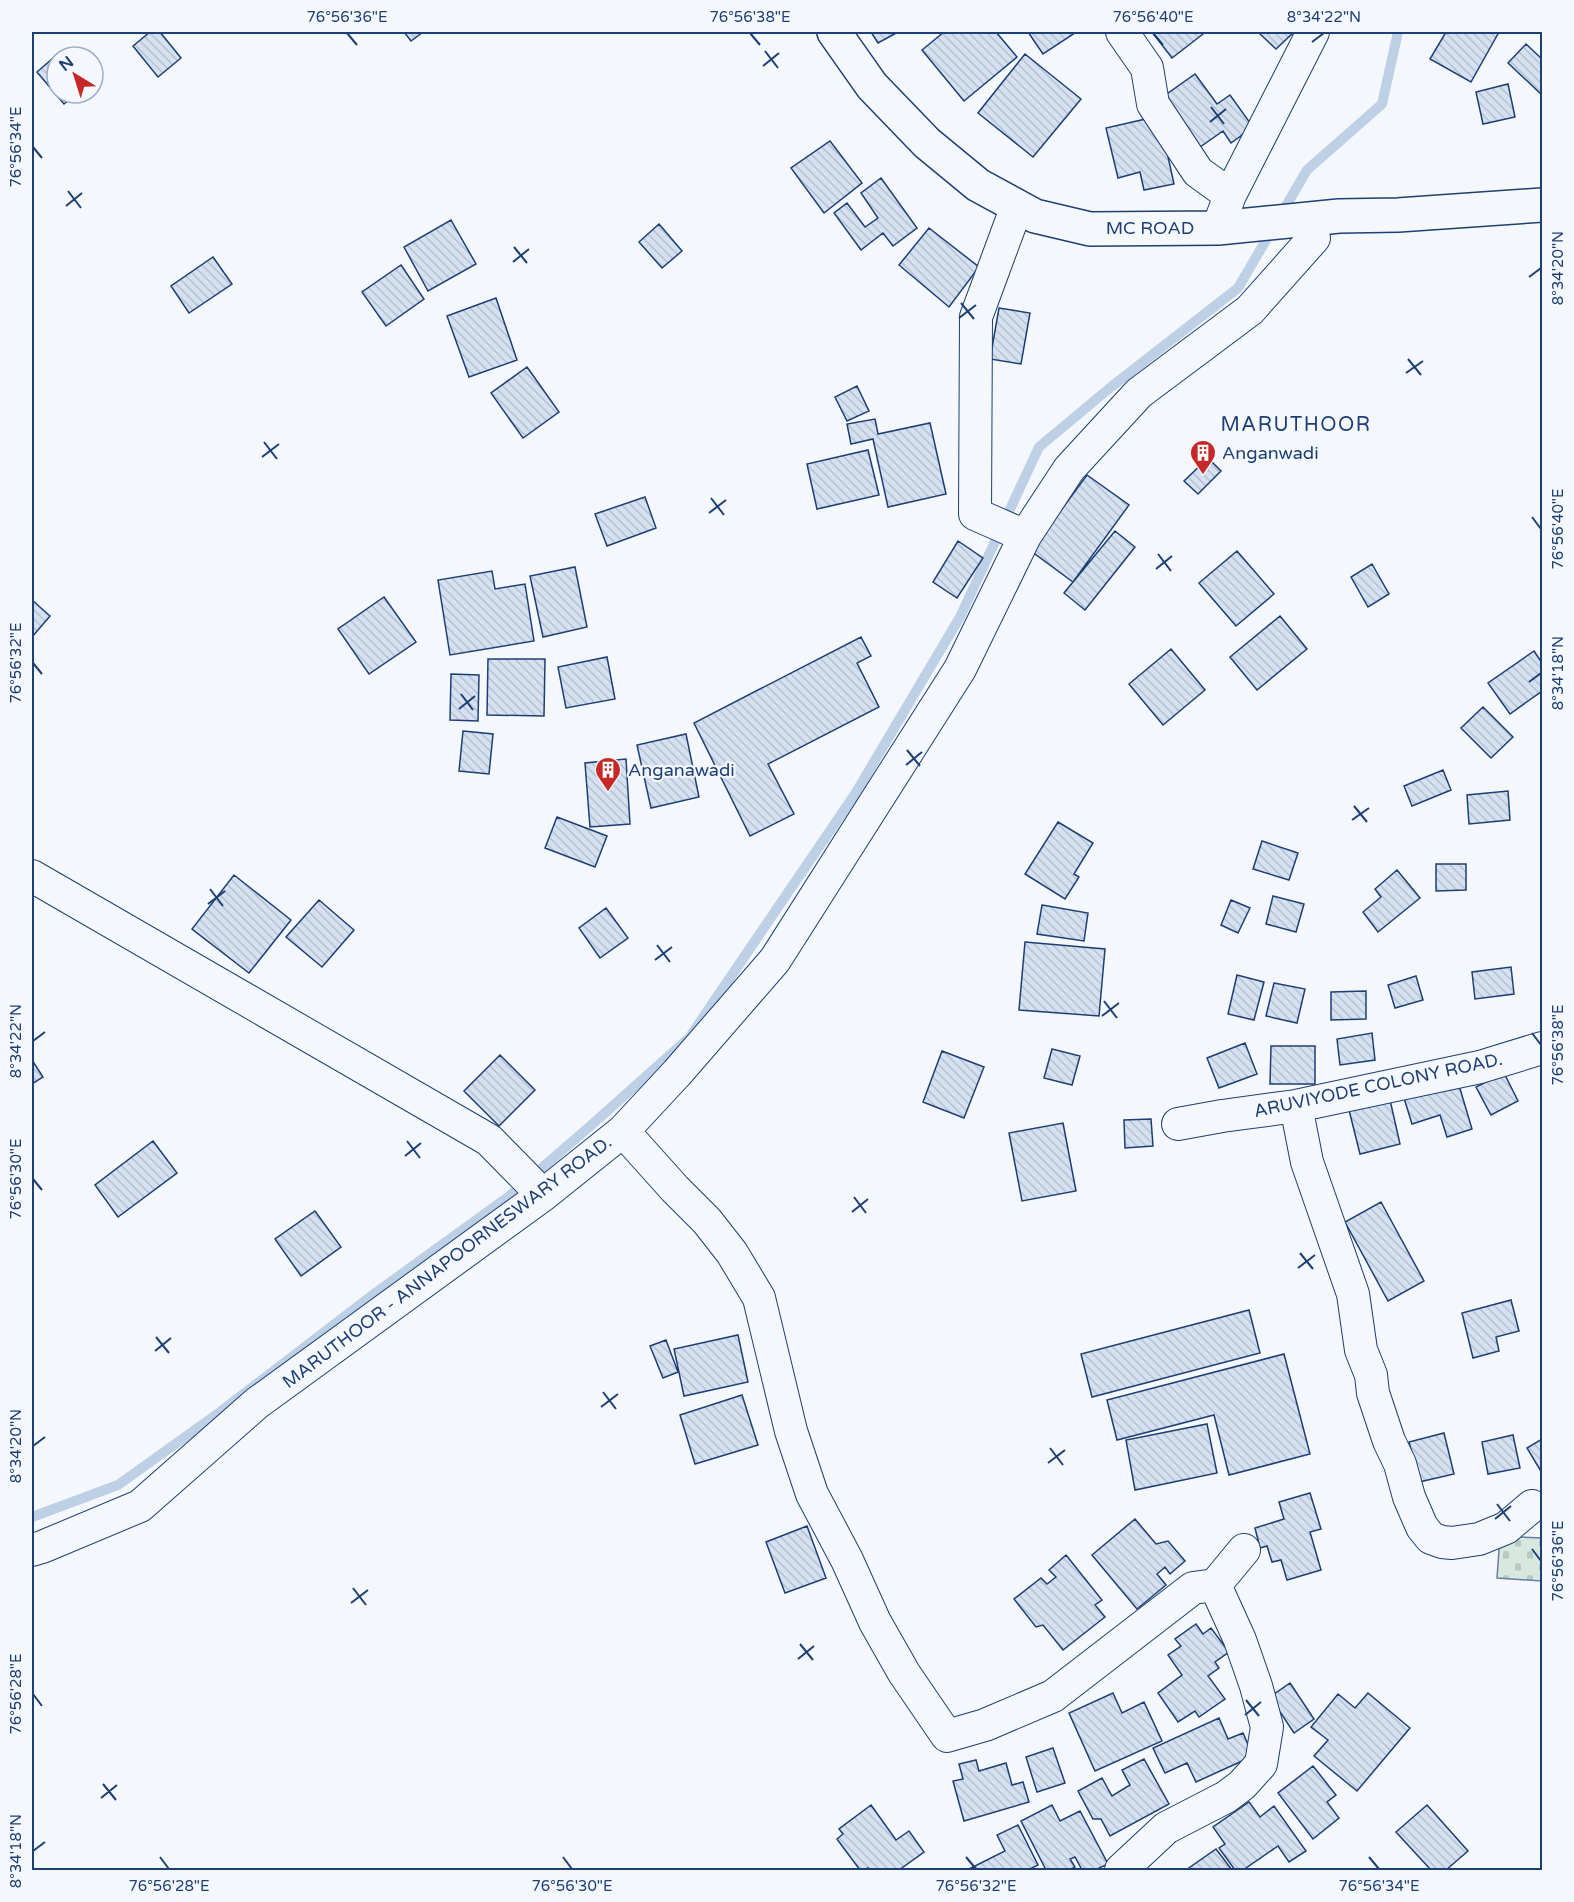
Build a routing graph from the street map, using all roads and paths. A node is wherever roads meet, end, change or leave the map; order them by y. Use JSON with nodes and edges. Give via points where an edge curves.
{"nodes":[{"id":1,"x":834,"y":32,"type":"edge"},
{"id":2,"x":1122,"y":32,"type":"edge"},
{"id":3,"x":1313,"y":32,"type":"edge"},
{"id":4,"x":1230,"y":195,"type":"junction"},
{"id":5,"x":1542,"y":205,"type":"edge"},
{"id":6,"x":1017,"y":206,"type":"junction"},
{"id":7,"x":1218,"y":228,"type":"junction"},
{"id":8,"x":1314,"y":238,"type":"dead end"},
{"id":9,"x":1025,"y":536,"type":"junction"},
{"id":10,"x":32,"y":876,"type":"edge"},
{"id":11,"x":1542,"y":1047,"type":"edge"},
{"id":12,"x":1296,"y":1106,"type":"junction"},
{"id":13,"x":1178,"y":1124,"type":"dead end"},
{"id":14,"x":623,"y":1131,"type":"junction"},
{"id":15,"x":543,"y":1195,"type":"junction"},
{"id":16,"x":1532,"y":1506,"type":"dead end"},
{"id":17,"x":32,"y":1550,"type":"edge"},
{"id":18,"x":1244,"y":1550,"type":"dead end"},
{"id":19,"x":1215,"y":1585,"type":"junction"},
{"id":20,"x":1121,"y":1870,"type":"edge"}],
"edges":[{"from":1,"to":6,"type":"main road","name":"MC ROAD","via":[[872,86],[927,143],[978,185]]},
{"from":2,"to":4,"type":"street","via":[[1147,68],[1153,104],[1198,172]]},
{"from":3,"to":4,"type":"street"},
{"from":4,"to":7,"type":"street"},
{"from":5,"to":7,"type":"main road","name":"MC ROAD","via":[[1340,216]]},
{"from":6,"to":7,"type":"main road","name":"MC ROAD","via":[[1035,216],[1090,229]]},
{"from":6,"to":9,"type":"street","via":[[976,317],[975,514]]},
{"from":8,"to":9,"type":"street","name":"MARUTHOOR - ANNAPOORNESWARY ROAD.","via":[[1250,310],[1138,393],[1069,469]]},
{"from":9,"to":14,"type":"street","name":"MARUTHOOR - ANNAPOORNESWARY ROAD.","via":[[960,669],[775,960]]},
{"from":10,"to":15,"type":"street","via":[[489,1140]]},
{"from":11,"to":12,"type":"street","name":"ARUVIYODE COLONY ROAD.","via":[[1480,1067]]},
{"from":12,"to":13,"type":"street","name":"ARUVIYODE COLONY ROAD."},
{"from":12,"to":16,"type":"street","via":[[1307,1162],[1353,1294],[1361,1350],[1373,1393],[1422,1527],[1431,1538],[1442,1542],[1479,1539],[1506,1528]]},
{"from":14,"to":15,"type":"street","name":"MARUTHOOR - ANNAPOORNESWARY ROAD."},
{"from":14,"to":19,"type":"street","via":[[706,1221],[732,1253],[759,1298],[812,1494],[875,1622],[947,1736],[985,1725],[1053,1696],[1193,1588]]},
{"from":15,"to":17,"type":"street","name":"MARUTHOOR - ANNAPOORNESWARY ROAD.","via":[[257,1403],[140,1506]]},
{"from":18,"to":19,"type":"street"},
{"from":19,"to":20,"type":"street","via":[[1240,1640],[1267,1727],[1261,1764],[1226,1797],[1166,1828]]}]}
